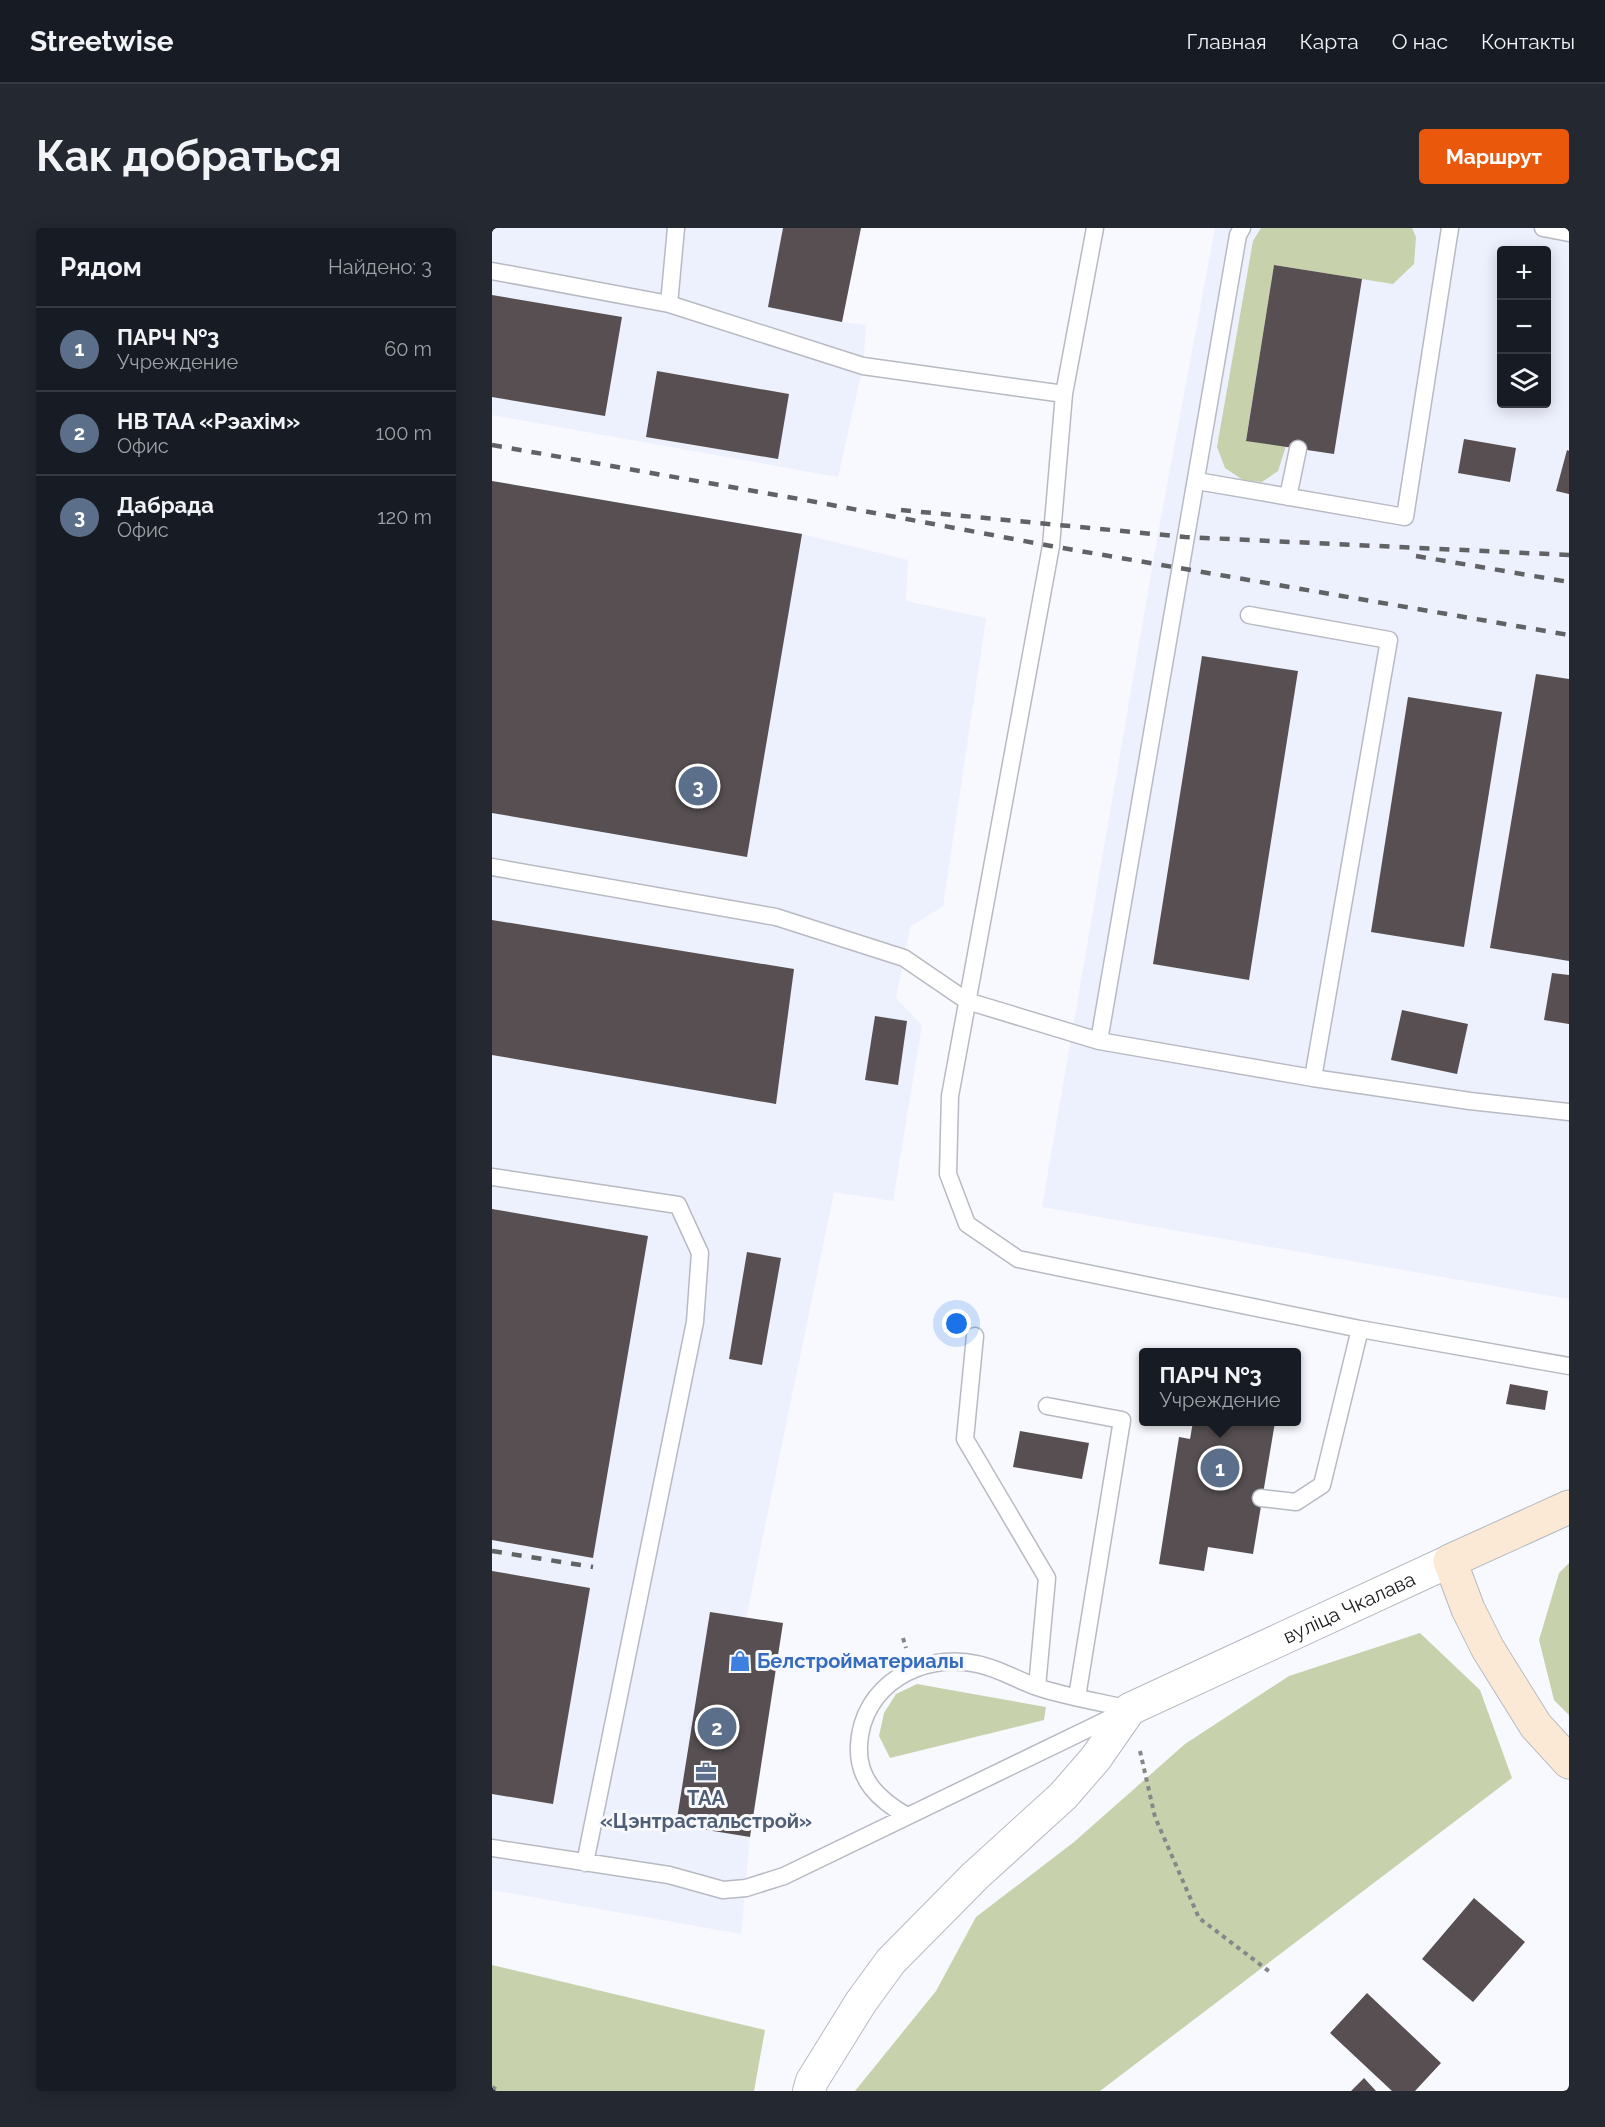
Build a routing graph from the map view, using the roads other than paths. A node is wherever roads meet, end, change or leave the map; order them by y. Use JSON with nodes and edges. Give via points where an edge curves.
{"nodes":[{"id":1,"x":676,"y":228,"type":"edge"},
{"id":2,"x":1095,"y":228,"type":"edge"},
{"id":3,"x":1242,"y":228,"type":"edge"},
{"id":4,"x":1450,"y":228,"type":"edge"},
{"id":5,"x":1543,"y":228,"type":"edge"},
{"id":6,"x":1569,"y":233,"type":"edge"},
{"id":7,"x":492,"y":271,"type":"edge"},
{"id":8,"x":669,"y":304,"type":"junction"},
{"id":9,"x":1064,"y":394,"type":"junction"},
{"id":10,"x":1298,"y":449,"type":"dead end"},
{"id":11,"x":1197,"y":481,"type":"junction"},
{"id":12,"x":1288,"y":497,"type":"junction"},
{"id":13,"x":1249,"y":615,"type":"dead end"},
{"id":14,"x":492,"y":867,"type":"edge"},
{"id":15,"x":967,"y":1001,"type":"junction"},
{"id":16,"x":1099,"y":1041,"type":"junction"},
{"id":17,"x":1313,"y":1078,"type":"junction"},
{"id":18,"x":1569,"y":1112,"type":"edge"},
{"id":19,"x":492,"y":1177,"type":"edge"},
{"id":20,"x":1360,"y":1329,"type":"junction"},
{"id":21,"x":975,"y":1336,"type":"dead end"},
{"id":22,"x":1569,"y":1366,"type":"edge"},
{"id":23,"x":1047,"y":1406,"type":"dead end"},
{"id":24,"x":1261,"y":1497,"type":"dead end"},
{"id":25,"x":1569,"y":1507,"type":"edge"},
{"id":26,"x":1450,"y":1561,"type":"junction"},
{"id":27,"x":1037,"y":1687,"type":"junction"},
{"id":28,"x":1077,"y":1697,"type":"junction"},
{"id":29,"x":1130,"y":1709,"type":"junction"},
{"id":30,"x":1569,"y":1762,"type":"edge"},
{"id":31,"x":907,"y":1816,"type":"junction"},
{"id":32,"x":492,"y":1848,"type":"edge"},
{"id":33,"x":585,"y":1863,"type":"junction"},
{"id":34,"x":808,"y":2091,"type":"edge"}],
"edges":[{"from":1,"to":8,"type":"lane"},
{"from":2,"to":9,"type":"lane"},
{"from":3,"to":11,"type":"lane"},
{"from":4,"to":12,"type":"lane","via":[[1405,517]]},
{"from":5,"to":6,"type":"lane"},
{"from":7,"to":8,"type":"lane"},
{"from":8,"to":9,"type":"lane","via":[[863,366]]},
{"from":9,"to":15,"type":"lane","via":[[1050,546]]},
{"from":10,"to":12,"type":"lane"},
{"from":11,"to":12,"type":"lane"},
{"from":11,"to":16,"type":"lane"},
{"from":13,"to":17,"type":"lane","via":[[1389,640]]},
{"from":14,"to":15,"type":"lane","via":[[776,917],[904,958]]},
{"from":15,"to":16,"type":"lane"},
{"from":15,"to":20,"type":"lane","via":[[950,1096],[948,1174],[967,1224],[1018,1259]]},
{"from":16,"to":17,"type":"lane"},
{"from":17,"to":18,"type":"lane"},
{"from":19,"to":33,"type":"lane","via":[[678,1205],[700,1253],[695,1322]]},
{"from":20,"to":22,"type":"lane"},
{"from":20,"to":24,"type":"lane","via":[[1322,1485],[1296,1502]]},
{"from":21,"to":27,"type":"lane","via":[[965,1439],[1047,1578]]},
{"from":23,"to":28,"type":"lane","via":[[1122,1420]]},
{"from":25,"to":26,"type":"street","name":"вуліца Чкалава"},
{"from":26,"to":29,"type":"street","name":"вуліца Чкалава"},
{"from":26,"to":30,"type":"street","via":[[1488,1649],[1536,1726]]},
{"from":27,"to":28,"type":"lane"},
{"from":27,"to":31,"type":"lane","via":[[977,1664],[938,1662],[912,1669],[891,1682],[870,1705],[860,1729],[858,1757],[867,1781],[880,1798]]},
{"from":28,"to":29,"type":"lane"},
{"from":29,"to":31,"type":"lane"},
{"from":29,"to":34,"type":"street","via":[[1063,1796],[975,1876],[891,1961],[861,2002]]},
{"from":31,"to":33,"type":"lane","via":[[784,1876],[746,1888],[723,1890],[669,1875]]},
{"from":32,"to":33,"type":"lane"}]}
